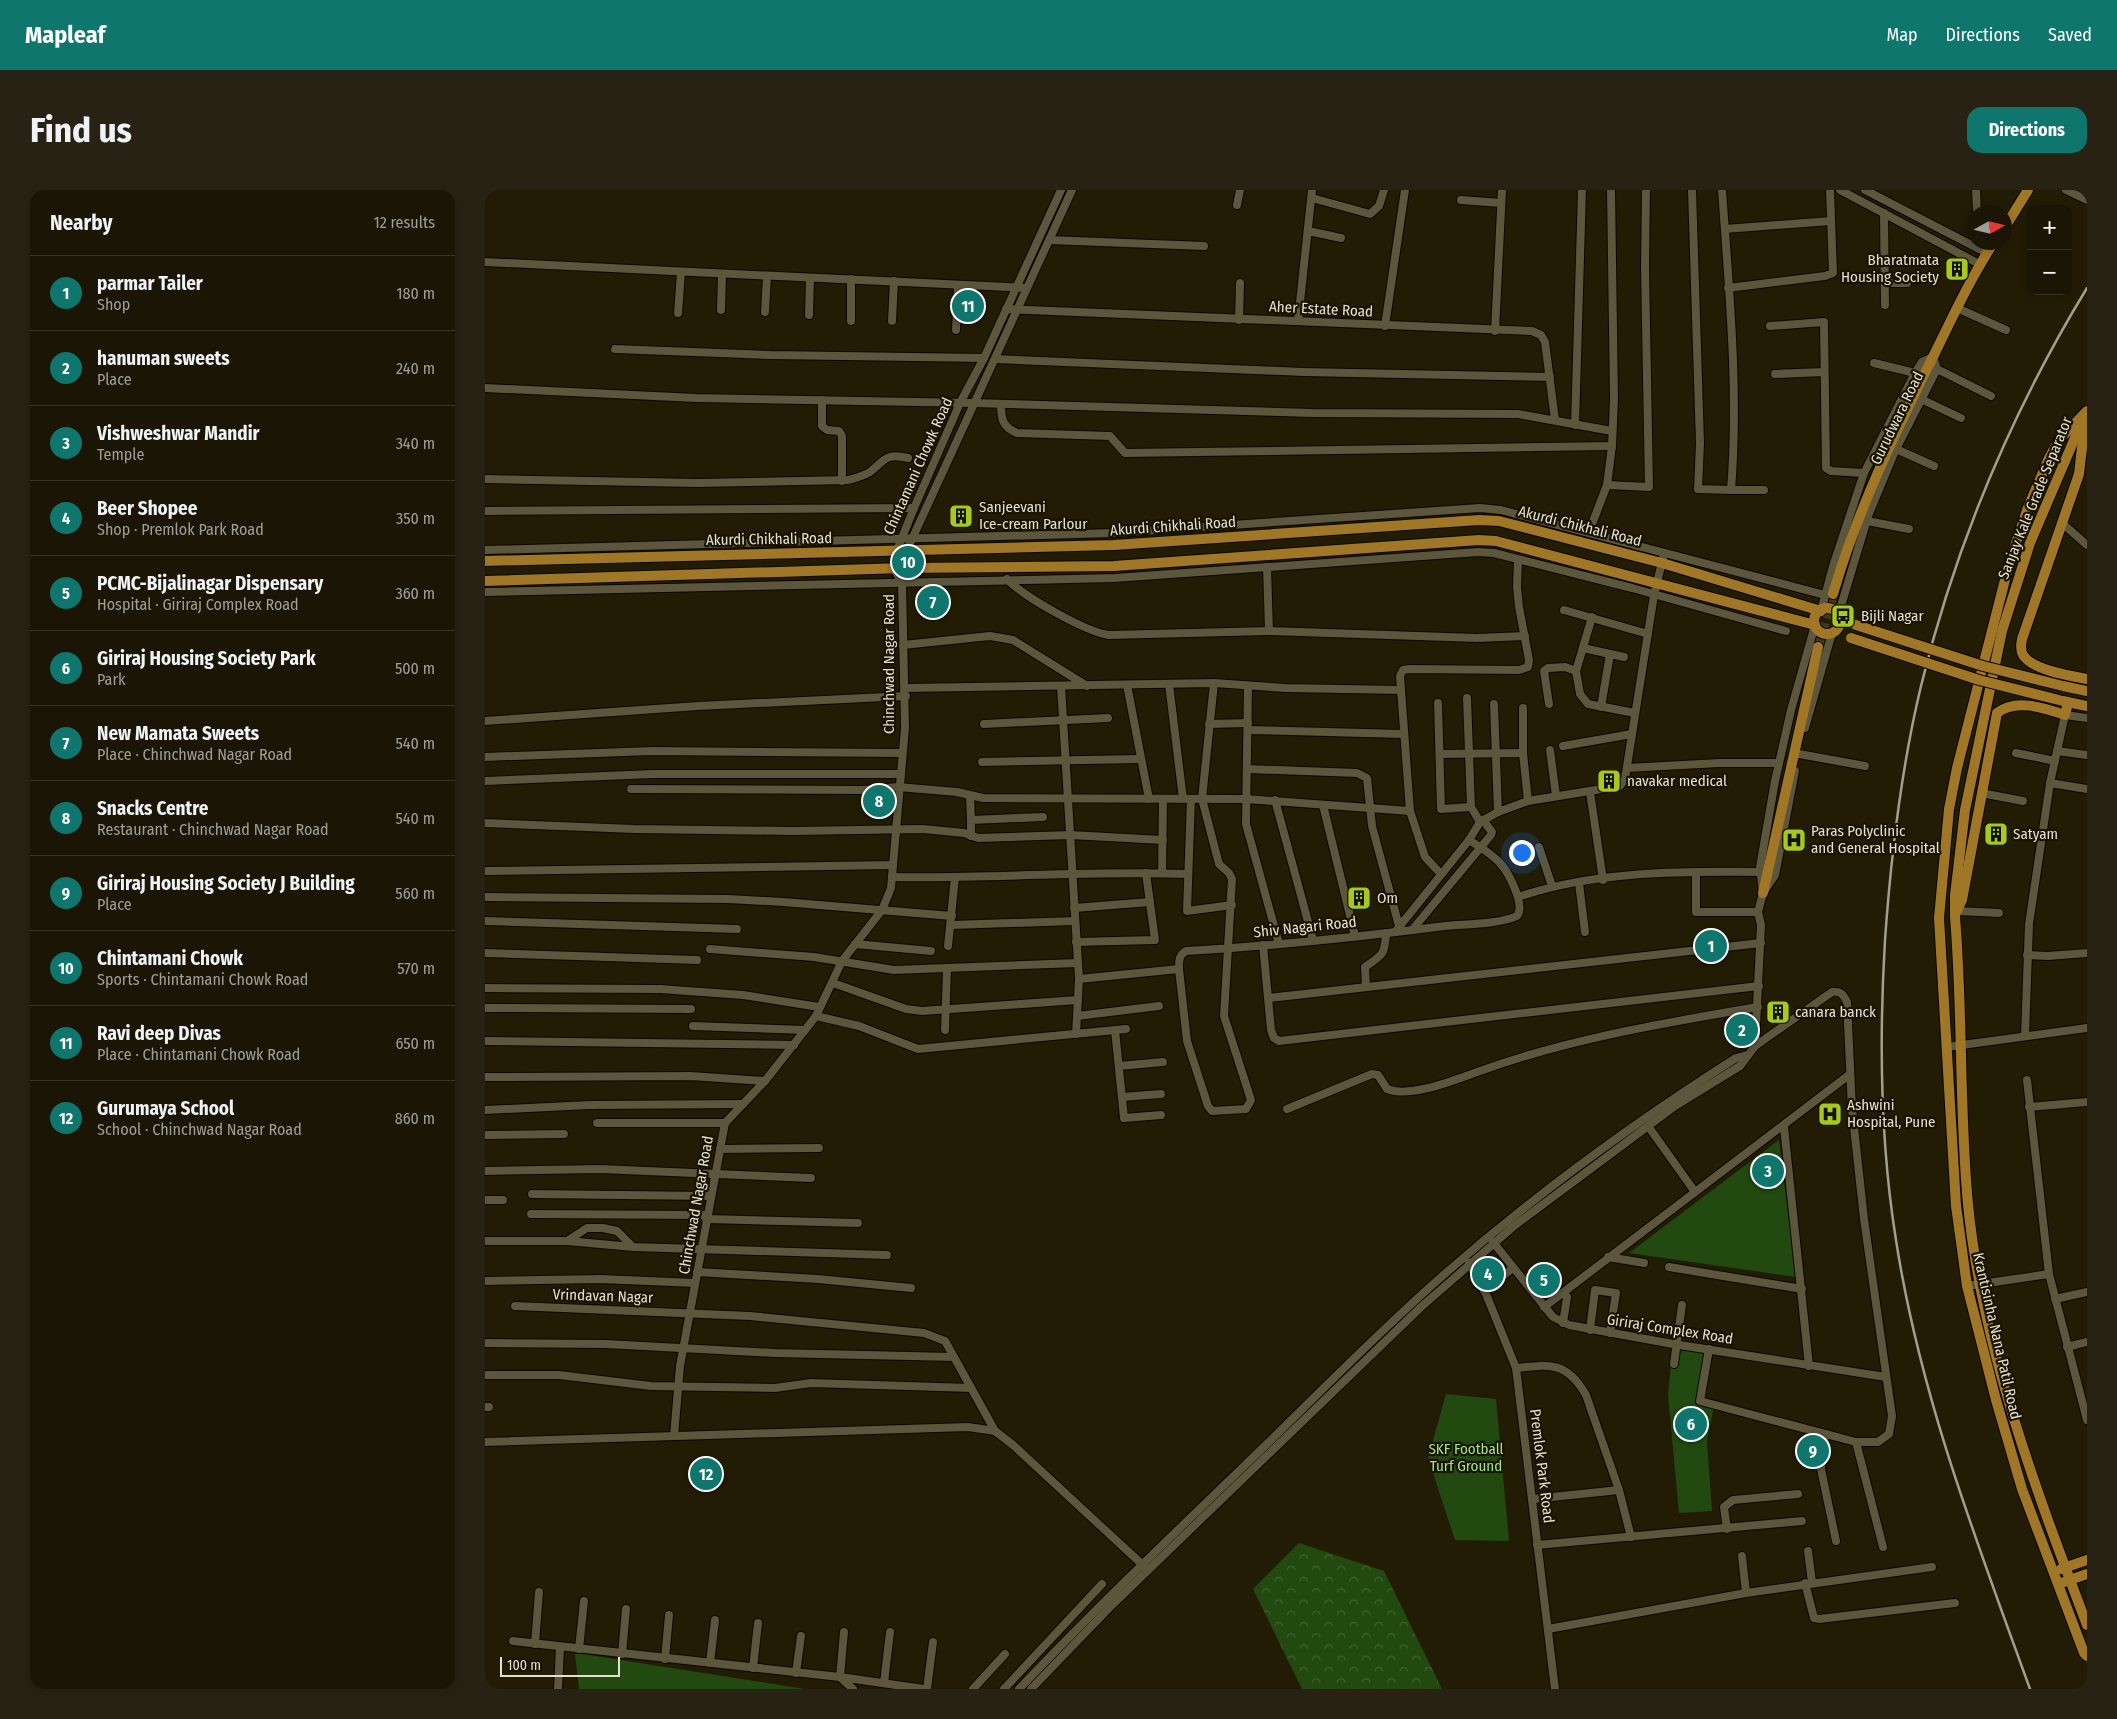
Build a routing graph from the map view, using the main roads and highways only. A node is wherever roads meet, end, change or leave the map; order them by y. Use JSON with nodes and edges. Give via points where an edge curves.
{"nodes":[{"id":1,"x":2028,"y":190,"type":"edge"},
{"id":2,"x":2012,"y":216,"type":"edge"},
{"id":3,"x":1989,"y":250,"type":"edge"},
{"id":4,"x":2087,"y":410,"type":"edge"},
{"id":5,"x":485,"y":561,"type":"edge"},
{"id":6,"x":485,"y":581,"type":"edge"},
{"id":7,"x":1829,"y":595,"type":"tunnel mouth"},
{"id":8,"x":1821,"y":611,"type":"junction"},
{"id":9,"x":1839,"y":617,"type":"junction"},
{"id":10,"x":1815,"y":625,"type":"junction"},
{"id":11,"x":1832,"y":633,"type":"junction"},
{"id":12,"x":1818,"y":646,"type":"tunnel mouth"},
{"id":13,"x":2087,"y":679,"type":"edge"},
{"id":14,"x":2087,"y":690,"type":"edge"},
{"id":15,"x":2064,"y":701,"type":"junction"},
{"id":16,"x":2087,"y":706,"type":"edge"},
{"id":17,"x":1763,"y":893,"type":"road end"},
{"id":18,"x":1955,"y":895,"type":"junction"},
{"id":19,"x":1939,"y":896,"type":"junction"},
{"id":20,"x":1956,"y":914,"type":"junction"},
{"id":21,"x":1939,"y":918,"type":"joint"},
{"id":22,"x":2087,"y":1560,"type":"edge"},
{"id":23,"x":2065,"y":1568,"type":"junction"},
{"id":24,"x":2053,"y":1572,"type":"junction"},
{"id":25,"x":2087,"y":1574,"type":"edge"},
{"id":26,"x":2070,"y":1580,"type":"junction"},
{"id":27,"x":2058,"y":1585,"type":"junction"},
{"id":28,"x":2087,"y":1625,"type":"edge"},
{"id":29,"x":2087,"y":1656,"type":"edge"}],
"edges":[{"from":1,"to":2,"type":"main road"},
{"from":3,"to":7,"type":"main road","via":[[1902,416]]},
{"from":4,"to":13,"type":"main road","via":[[2079,474],[2021,638],[2023,654],[2036,664],[2067,676]]},
{"from":4,"to":18,"type":"main road","name":"Sanjay Kale Grade Separator","via":[[2030,543],[2002,631],[1965,810]]},
{"from":4,"to":19,"type":"main road","name":"Sanjay Kale Grade Separator","via":[[2059,440],[2049,458],[2009,564],[1957,768]]},
{"from":5,"to":8,"type":"main road","name":"Akurdi Chikhali Road","via":[[1114,546],[1479,520],[1499,521],[1662,563]]},
{"from":6,"to":10,"type":"main road","via":[[1114,566],[1479,540],[1496,541]]},
{"from":8,"to":9,"type":"main road","via":[[1829,609]]},
{"from":8,"to":10,"type":"main road","via":[[1815,617]]},
{"from":9,"to":11,"type":"main road","via":[[1838,628]]},
{"from":9,"to":14,"type":"main road","bridge":true,"via":[[1983,666]]},
{"from":10,"to":11,"type":"main road","via":[[1824,634]]},
{"from":11,"to":15,"type":"main road","bridge":true,"via":[[1979,680]]},
{"from":12,"to":17,"type":"main road"},
{"from":15,"to":16,"type":"main road"},
{"from":15,"to":20,"type":"main road","via":[[2065,715],[2022,704],[1997,713],[1962,900]]},
{"from":18,"to":19,"type":"main road"},
{"from":18,"to":20,"type":"main road","name":"Sanjay Kale Grade Separator"},
{"from":19,"to":21,"type":"main road","name":"Sanjay Kale Grade Separator"},
{"from":20,"to":23,"type":"main road","name":"Krantisinha Nana Patil Road","via":[[1968,1204],[1980,1284],[2023,1449]]},
{"from":21,"to":24,"type":"main road","name":"Krantisinha Nana Patil Road","via":[[1955,1206],[1967,1286],[2010,1452]]},
{"from":22,"to":23,"type":"main road"},
{"from":23,"to":24,"type":"main road"},
{"from":23,"to":26,"type":"main road","name":"Krantisinha Nana Patil Road"},
{"from":24,"to":27,"type":"main road","name":"Krantisinha Nana Patil Road"},
{"from":25,"to":26,"type":"main road"},
{"from":26,"to":27,"type":"main road"},
{"from":26,"to":28,"type":"main road","name":"Krantisinha Nana Patil Road"},
{"from":27,"to":29,"type":"main road","name":"Krantisinha Nana Patil Road"}]}
